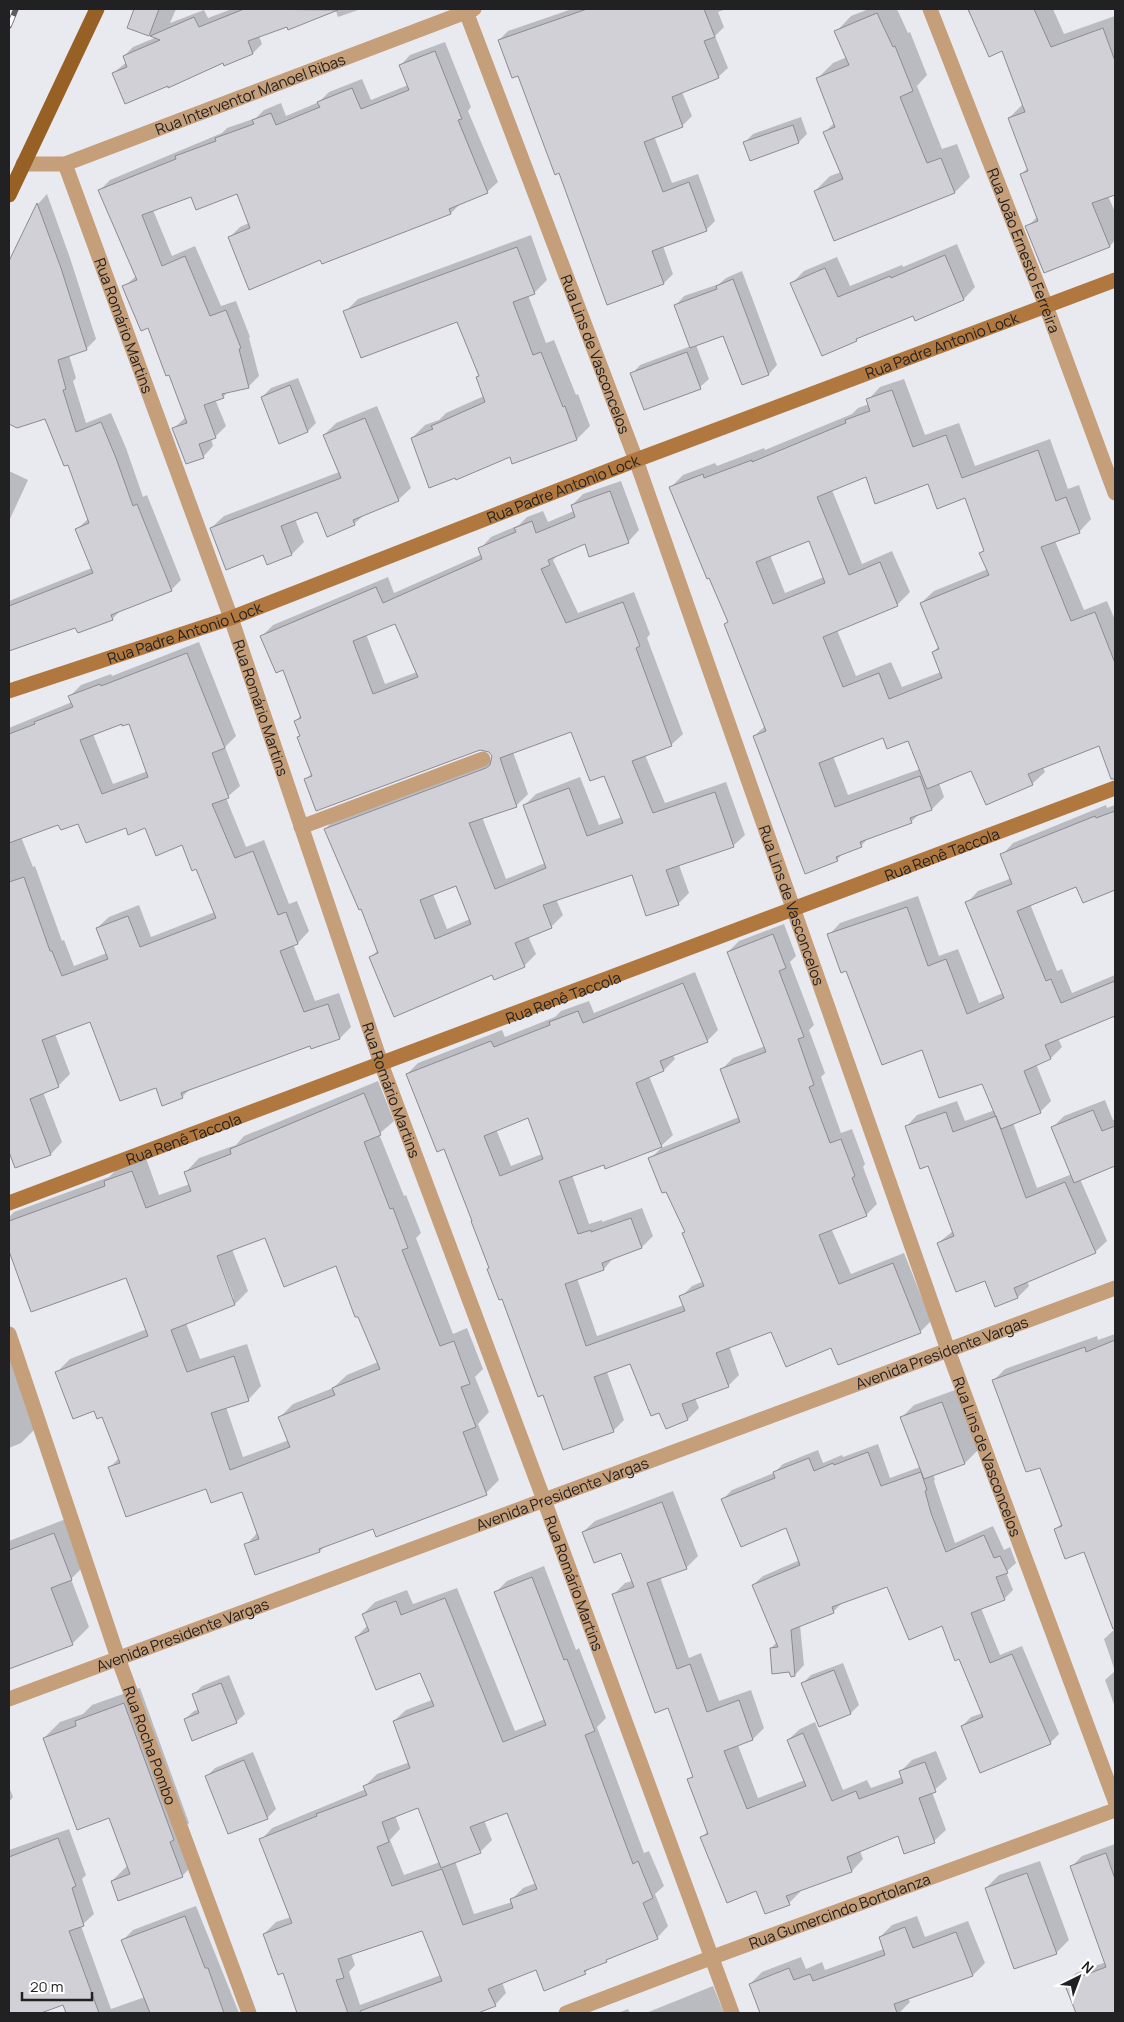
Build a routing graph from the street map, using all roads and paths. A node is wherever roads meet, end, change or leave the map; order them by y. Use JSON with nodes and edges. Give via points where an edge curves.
{"nodes":[{"id":1,"x":97,"y":9,"type":"edge"},
{"id":2,"x":930,"y":9,"type":"edge"},
{"id":3,"x":468,"y":10,"type":"edge"},
{"id":4,"x":23,"y":164,"type":"junction"},
{"id":5,"x":65,"y":164,"type":"junction"},
{"id":6,"x":9,"y":195,"type":"edge"},
{"id":7,"x":1115,"y":280,"type":"edge"},
{"id":8,"x":1046,"y":306,"type":"junction"},
{"id":9,"x":636,"y":460,"type":"junction"},
{"id":10,"x":1112,"y":476,"type":"edge"},
{"id":11,"x":1115,"y":492,"type":"edge"},
{"id":12,"x":231,"y":618,"type":"junction"},
{"id":13,"x":9,"y":691,"type":"edge"},
{"id":14,"x":483,"y":759,"type":"dead end"},
{"id":15,"x":1115,"y":788,"type":"edge"},
{"id":16,"x":301,"y":827,"type":"junction"},
{"id":17,"x":794,"y":911,"type":"junction"},
{"id":18,"x":382,"y":1066,"type":"junction"},
{"id":19,"x":9,"y":1203,"type":"edge"},
{"id":20,"x":1115,"y":1288,"type":"edge"},
{"id":21,"x":9,"y":1334,"type":"edge"},
{"id":22,"x":948,"y":1350,"type":"junction"},
{"id":23,"x":544,"y":1500,"type":"junction"},
{"id":24,"x":118,"y":1658,"type":"junction"},
{"id":25,"x":9,"y":1699,"type":"edge"},
{"id":26,"x":1115,"y":1801,"type":"edge"},
{"id":27,"x":1115,"y":1810,"type":"edge"},
{"id":28,"x":713,"y":1957,"type":"junction"},
{"id":29,"x":249,"y":2013,"type":"edge"},
{"id":30,"x":566,"y":2013,"type":"edge"},
{"id":31,"x":732,"y":2013,"type":"edge"}],
"edges":[{"from":1,"to":4,"type":"main road"},
{"from":2,"to":8,"type":"street","name":"Rua João Ernesto Ferreira"},
{"from":3,"to":5,"type":"street","name":"Rua Interventor Manoel Ribas"},
{"from":3,"to":9,"type":"street","name":"Rua Lins de Vasconcelos"},
{"from":4,"to":5,"type":"street","name":"Rua Interventor Manoel Ribas"},
{"from":4,"to":6,"type":"main road"},
{"from":5,"to":12,"type":"street","name":"Rua Romário Martins"},
{"from":7,"to":8,"type":"main road","name":"Rua Padre Antonio Lock"},
{"from":8,"to":9,"type":"main road","name":"Rua Padre Antonio Lock"},
{"from":8,"to":10,"type":"street","name":"Rua João Ernesto Ferreira"},
{"from":9,"to":12,"type":"main road","name":"Rua Padre Antonio Lock"},
{"from":9,"to":17,"type":"street","name":"Rua Lins de Vasconcelos"},
{"from":10,"to":11,"type":"street","name":"Rua João Ernesto Ferreira"},
{"from":12,"to":13,"type":"main road","name":"Rua Padre Antonio Lock"},
{"from":12,"to":16,"type":"street","name":"Rua Romário Martins"},
{"from":14,"to":16,"type":"street"},
{"from":15,"to":17,"type":"main road","name":"Rua Renê Taccola"},
{"from":16,"to":18,"type":"street","name":"Rua Romário Martins"},
{"from":17,"to":18,"type":"main road","name":"Rua Renê Taccola"},
{"from":17,"to":22,"type":"street","name":"Rua Lins de Vasconcelos"},
{"from":18,"to":19,"type":"main road","name":"Rua Renê Taccola"},
{"from":18,"to":23,"type":"street","name":"Rua Romário Martins"},
{"from":20,"to":22,"type":"street","name":"Avenida Presidente Vargas"},
{"from":21,"to":24,"type":"street","name":"Rua Rocha Pombo"},
{"from":22,"to":23,"type":"street","name":"Avenida Presidente Vargas"},
{"from":22,"to":26,"type":"street","name":"Rua Lins de Vasconcelos"},
{"from":23,"to":24,"type":"street","name":"Avenida Presidente Vargas"},
{"from":23,"to":28,"type":"street","name":"Rua Romário Martins"},
{"from":24,"to":25,"type":"street","name":"Avenida Presidente Vargas"},
{"from":24,"to":29,"type":"street","name":"Rua Rocha Pombo"},
{"from":27,"to":28,"type":"street","name":"Rua Gumercindo Bortolanza"},
{"from":28,"to":30,"type":"street","name":"Rua Gumercindo Bortolanza"},
{"from":28,"to":31,"type":"street","name":"Rua Romário Martins"}]}
